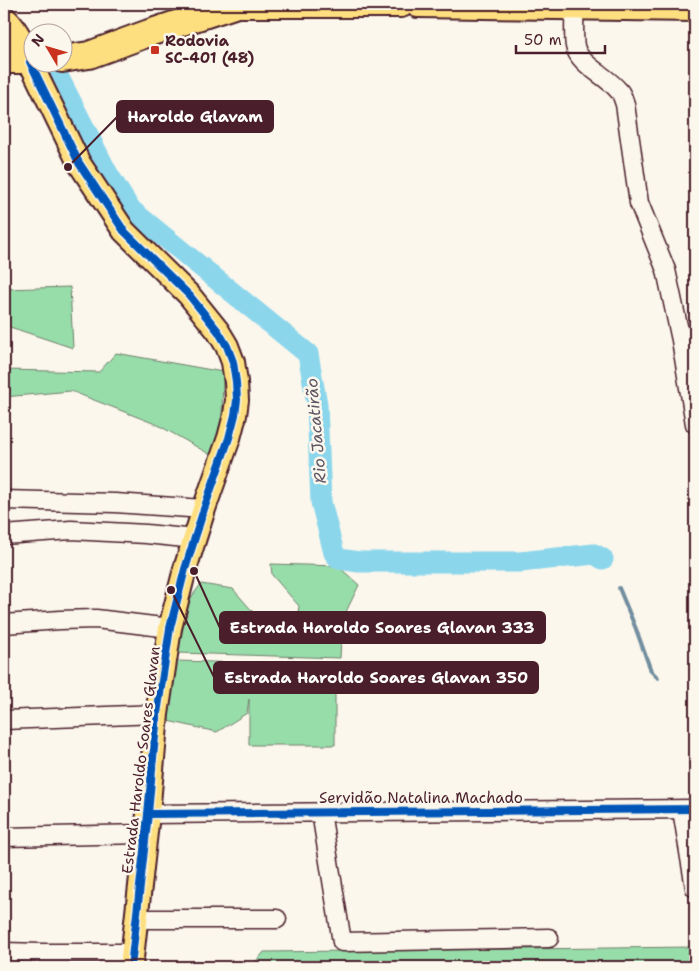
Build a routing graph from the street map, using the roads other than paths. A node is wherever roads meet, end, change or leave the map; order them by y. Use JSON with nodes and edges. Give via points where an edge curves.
{"nodes":[{"id":1,"x":227,"y":4,"type":"edge"},
{"id":2,"x":237,"y":4,"type":"edge"},
{"id":3,"x":401,"y":4,"type":"edge"},
{"id":4,"x":418,"y":4,"type":"edge"},
{"id":5,"x":574,"y":7,"type":"junction"},
{"id":6,"x":694,"y":18,"type":"edge"},
{"id":7,"x":4,"y":20,"type":"edge"},
{"id":8,"x":18,"y":57,"type":"edge"},
{"id":9,"x":72,"y":58,"type":"edge"},
{"id":10,"x":692,"y":384,"type":"edge"},
{"id":11,"x":695,"y":424,"type":"edge"},
{"id":12,"x":4,"y":500,"type":"edge"},
{"id":13,"x":204,"y":509,"type":"junction"},
{"id":14,"x":4,"y":535,"type":"edge"},
{"id":15,"x":195,"y":539,"type":"junction"},
{"id":16,"x":4,"y":624,"type":"edge"},
{"id":17,"x":170,"y":628,"type":"junction"},
{"id":18,"x":157,"y":714,"type":"junction"},
{"id":19,"x":4,"y":720,"type":"edge"},
{"id":20,"x":689,"y":810,"type":"edge"},
{"id":21,"x":321,"y":812,"type":"junction"},
{"id":22,"x":146,"y":824,"type":"junction"},
{"id":23,"x":4,"y":837,"type":"edge"},
{"id":24,"x":695,"y":888,"type":"edge"},
{"id":25,"x":136,"y":919,"type":"junction"},
{"id":26,"x":277,"y":919,"type":"dead end"},
{"id":27,"x":549,"y":938,"type":"dead end"},
{"id":28,"x":4,"y":952,"type":"edge"},
{"id":29,"x":132,"y":960,"type":"edge"}],
"edges":[{"from":1,"to":2,"type":"highway"},
{"from":2,"to":3,"type":"highway"},
{"from":2,"to":9,"type":"highway","via":[[89,55]]},
{"from":4,"to":5,"type":"highway"},
{"from":5,"to":6,"type":"highway"},
{"from":5,"to":10,"type":"street","via":[[575,47],[579,55],[620,91],[625,104],[639,203],[666,270]]},
{"from":7,"to":8,"type":"highway"},
{"from":8,"to":13,"type":"main road","name":"Estrada Haroldo Soares Glavan","via":[[79,163],[124,231],[189,296],[227,346],[236,382],[235,415]]},
{"from":10,"to":11,"type":"street"},
{"from":12,"to":13,"type":"street"},
{"from":13,"to":15,"type":"main road","name":"Estrada Haroldo Soares Glavan"},
{"from":14,"to":15,"type":"street","via":[[71,530]]},
{"from":15,"to":17,"type":"main road","name":"Estrada Haroldo Soares Glavan"},
{"from":16,"to":17,"type":"street","via":[[96,619]]},
{"from":17,"to":18,"type":"main road","name":"Estrada Haroldo Soares Glavan"},
{"from":18,"to":19,"type":"street"},
{"from":18,"to":22,"type":"main road","name":"Estrada Haroldo Soares Glavan"},
{"from":20,"to":21,"type":"street","name":"Servidão Natalina Machado"},
{"from":20,"to":24,"type":"street"},
{"from":21,"to":22,"type":"street","name":"Servidão Natalina Machado"},
{"from":21,"to":27,"type":"street","via":[[342,942]]},
{"from":22,"to":23,"type":"street","name":"Servidão Natalina Machado"},
{"from":22,"to":25,"type":"main road","name":"Estrada Haroldo Soares Glavan"},
{"from":25,"to":26,"type":"street"},
{"from":25,"to":29,"type":"main road","name":"Estrada Haroldo Soares Glavan"},
{"from":28,"to":29,"type":"street"}]}
